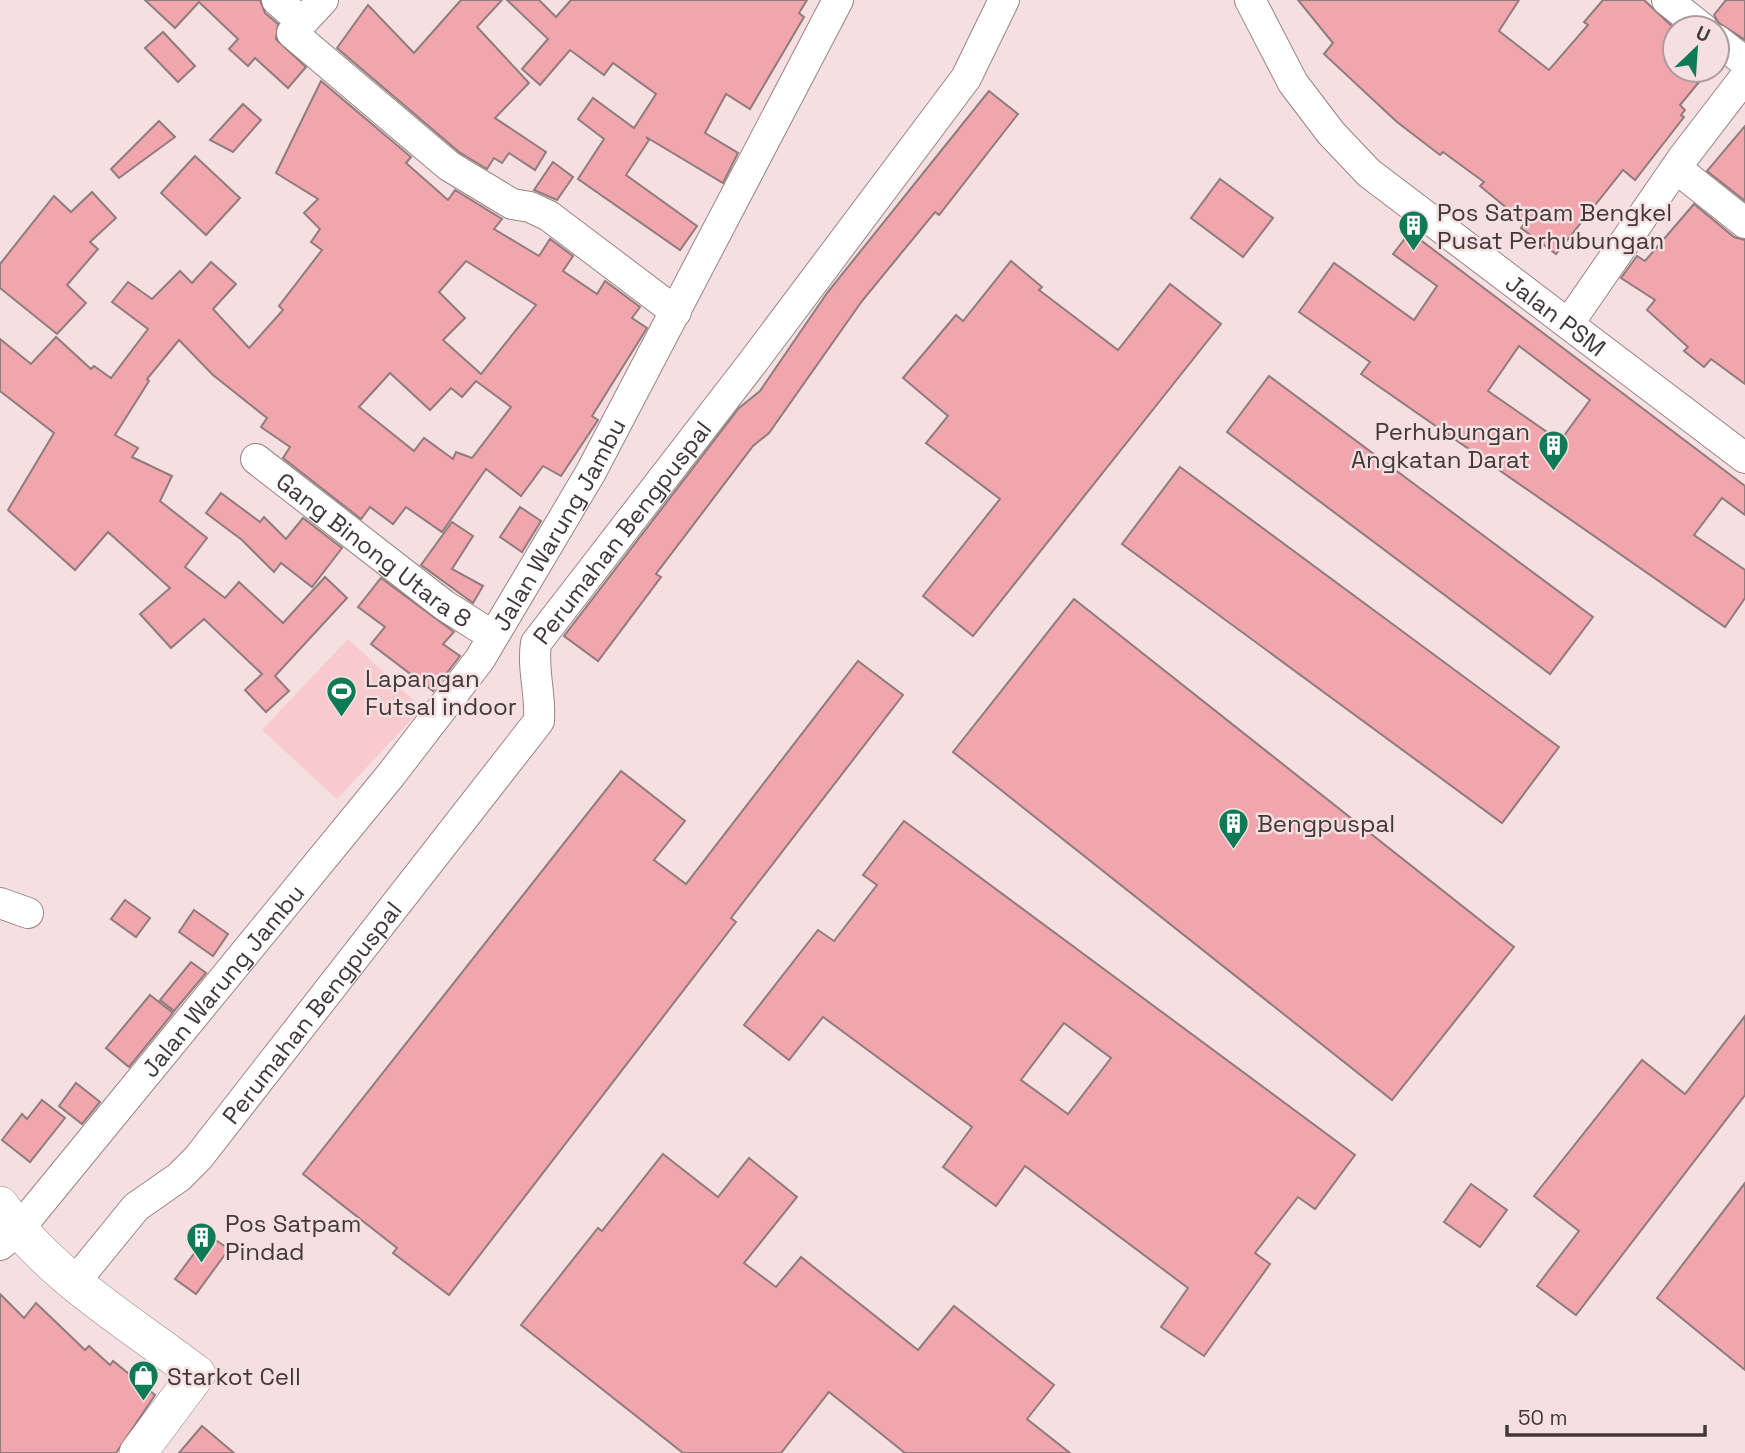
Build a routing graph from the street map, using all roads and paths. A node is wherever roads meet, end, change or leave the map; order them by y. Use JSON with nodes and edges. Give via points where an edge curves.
{"nodes":[{"id":1,"x":277,"y":0,"type":"edge"},
{"id":2,"x":323,"y":0,"type":"edge"},
{"id":3,"x":838,"y":0,"type":"edge"},
{"id":4,"x":1004,"y":0,"type":"edge"},
{"id":5,"x":1250,"y":0,"type":"edge"},
{"id":6,"x":302,"y":22,"type":"junction"},
{"id":7,"x":1731,"y":51,"type":"edge"},
{"id":8,"x":1745,"y":62,"type":"edge"},
{"id":9,"x":1745,"y":77,"type":"edge"},
{"id":10,"x":1676,"y":168,"type":"junction"},
{"id":11,"x":1745,"y":223,"type":"edge"},
{"id":12,"x":676,"y":312,"type":"junction"},
{"id":13,"x":1569,"y":323,"type":"junction"},
{"id":14,"x":1745,"y":458,"type":"edge"},
{"id":15,"x":256,"y":459,"type":"dead end"},
{"id":16,"x":493,"y":636,"type":"junction"},
{"id":17,"x":0,"y":903,"type":"edge"},
{"id":18,"x":28,"y":913,"type":"dead end"},
{"id":19,"x":15,"y":1232,"type":"edge"},
{"id":20,"x":74,"y":1283,"type":"junction"},
{"id":21,"x":138,"y":1453,"type":"edge"}],
"edges":[{"from":1,"to":6,"type":"street"},
{"from":2,"to":6,"type":"street"},
{"from":3,"to":12,"type":"street","name":"Jalan Warung Jambu"},
{"from":4,"to":20,"type":"street","name":"Perumahan Bengpuspal","via":[[965,78],[536,643],[539,721],[198,1158],[136,1207]]},
{"from":5,"to":13,"type":"street","name":"Jalan PSM","via":[[1293,83],[1369,173]]},
{"from":6,"to":12,"type":"street","via":[[292,33],[449,166],[512,204],[549,216]]},
{"from":7,"to":8,"type":"street"},
{"from":9,"to":10,"type":"street"},
{"from":10,"to":11,"type":"street"},
{"from":10,"to":13,"type":"street"},
{"from":12,"to":16,"type":"street","name":"Jalan Warung Jambu","via":[[591,472]]},
{"from":13,"to":14,"type":"street","name":"Jalan PSM"},
{"from":15,"to":16,"type":"street","name":"Gang Binong Utara 8","via":[[444,605]]},
{"from":16,"to":19,"type":"street","name":"Jalan Warung Jambu","via":[[390,776]]},
{"from":17,"to":18,"type":"street"},
{"from":19,"to":20,"type":"street"},
{"from":20,"to":21,"type":"street","via":[[197,1374]]}]}
